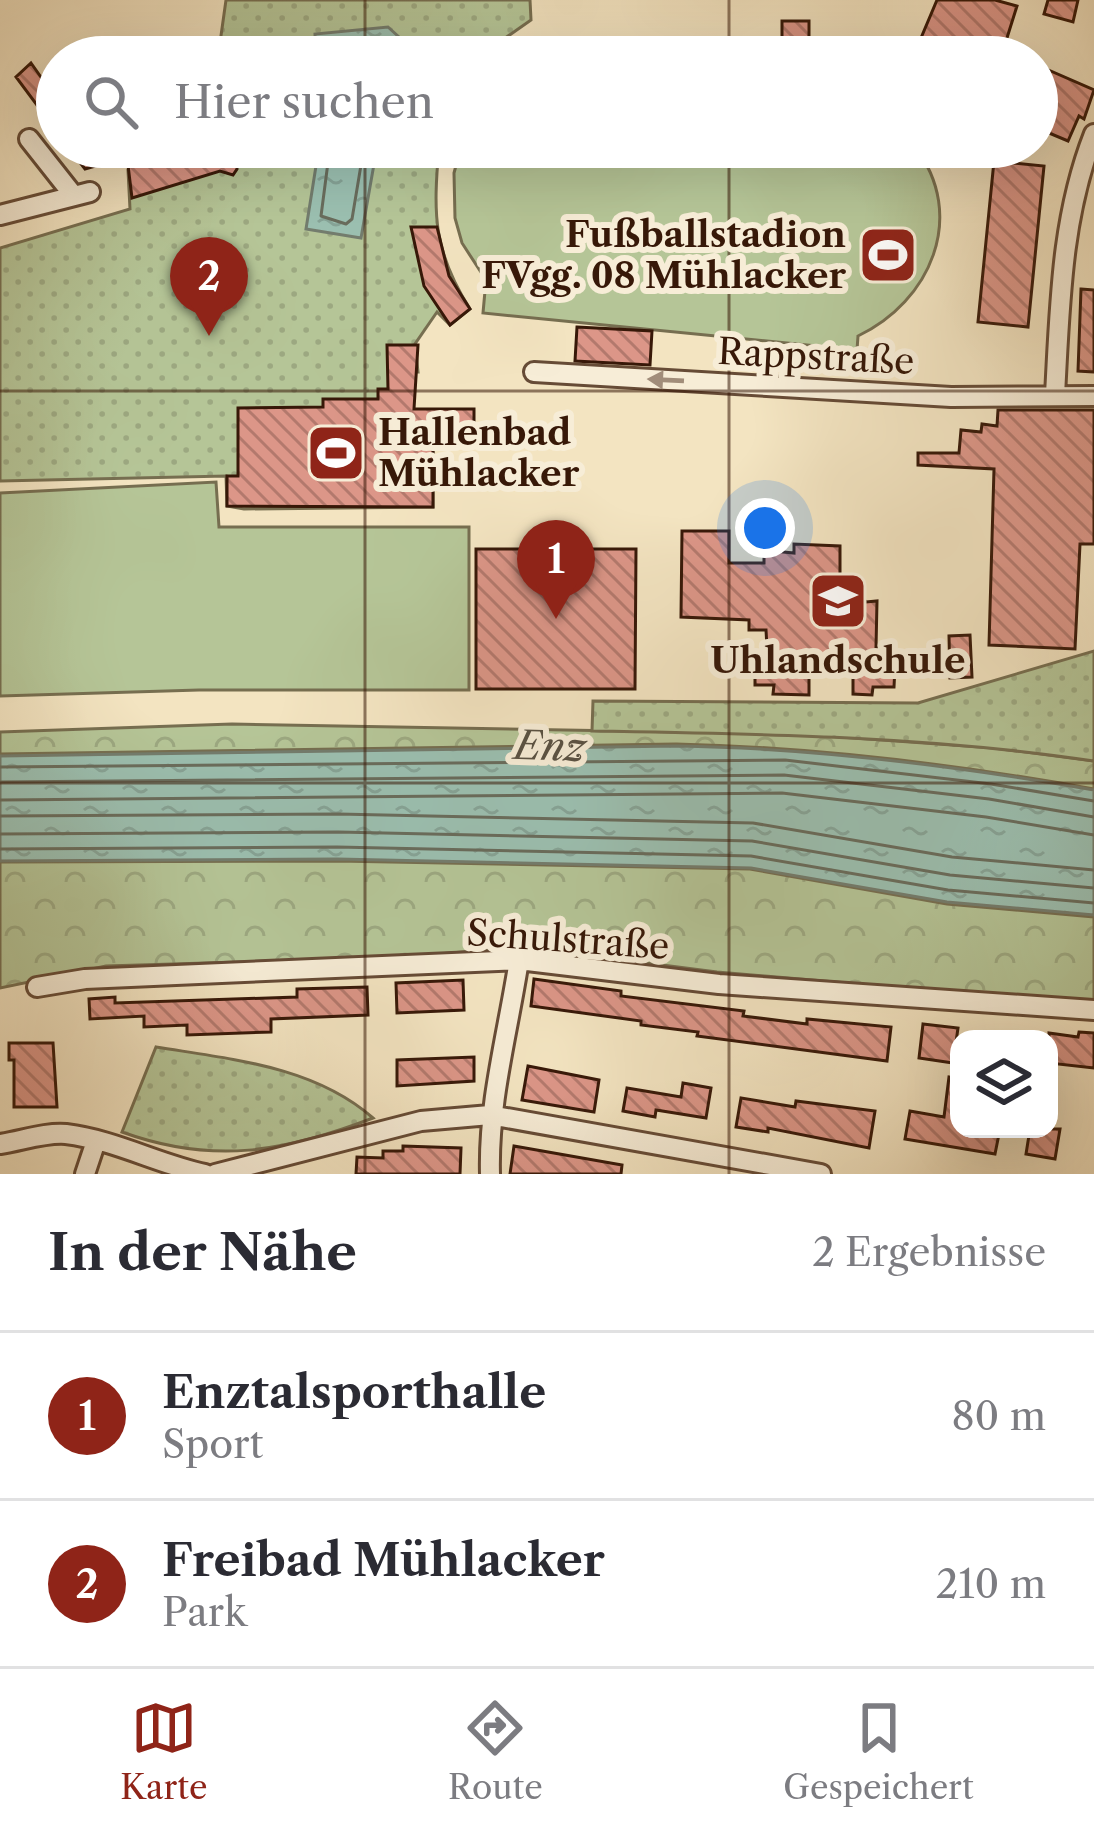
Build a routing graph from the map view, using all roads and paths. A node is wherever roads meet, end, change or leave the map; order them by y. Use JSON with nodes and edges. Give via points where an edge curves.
{"nodes":[{"id":1,"x":1094,"y":134,"type":"edge"},
{"id":2,"x":28,"y":140,"type":"dead end"},
{"id":3,"x":36,"y":148,"type":"edge"},
{"id":4,"x":56,"y":168,"type":"edge"},
{"id":5,"x":0,"y":214,"type":"edge"},
{"id":6,"x":534,"y":372,"type":"dead end"},
{"id":7,"x":1055,"y":395,"type":"junction"},
{"id":8,"x":1094,"y":396,"type":"edge"},
{"id":9,"x":519,"y":960,"type":"junction"},
{"id":10,"x":37,"y":987,"type":"dead end"},
{"id":11,"x":1094,"y":1010,"type":"edge"},
{"id":12,"x":490,"y":1115,"type":"junction"},
{"id":13,"x":96,"y":1141,"type":"junction"},
{"id":14,"x":0,"y":1144,"type":"edge"},
{"id":15,"x":86,"y":1174,"type":"edge"},
{"id":16,"x":205,"y":1174,"type":"edge"},
{"id":17,"x":215,"y":1174,"type":"edge"},
{"id":18,"x":490,"y":1174,"type":"edge"},
{"id":19,"x":821,"y":1174,"type":"edge"}],
"edges":[{"from":1,"to":7,"type":"street","via":[[1066,232]]},
{"from":2,"to":3,"type":"street"},
{"from":4,"to":5,"type":"street","via":[[82,194]]},
{"from":7,"to":6,"type":"street","name":"Rappstraße","one_way":true,"via":[[951,397]]},
{"from":7,"to":8,"type":"street","name":"Rappstraße"},
{"from":9,"to":10,"type":"street","name":"Schulstraße"},
{"from":9,"to":11,"type":"street","name":"Schulstraße","via":[[719,984]]},
{"from":9,"to":12,"type":"street"},
{"from":12,"to":17,"type":"street","via":[[421,1120]]},
{"from":12,"to":18,"type":"street"},
{"from":12,"to":19,"type":"street"},
{"from":13,"to":14,"type":"street","via":[[62,1133]]},
{"from":13,"to":15,"type":"street"},
{"from":13,"to":16,"type":"street"}]}
